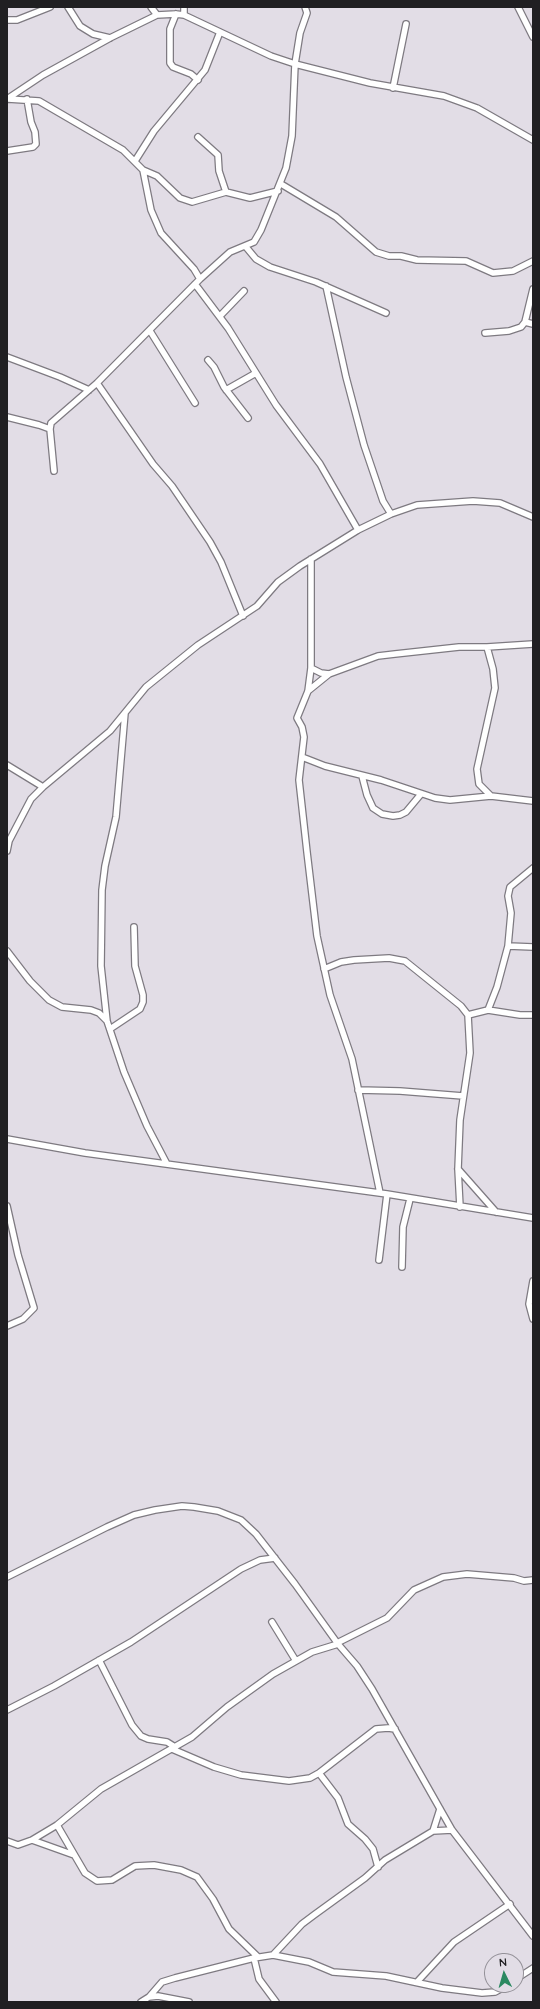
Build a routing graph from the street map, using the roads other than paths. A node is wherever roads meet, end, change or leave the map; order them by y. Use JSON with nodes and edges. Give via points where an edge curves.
{"nodes":[{"id":1,"x":50,"y":7,"type":"edge"},
{"id":2,"x":68,"y":7,"type":"edge"},
{"id":3,"x":151,"y":7,"type":"edge"},
{"id":4,"x":184,"y":7,"type":"edge"},
{"id":5,"x":305,"y":7,"type":"edge"},
{"id":6,"x":518,"y":7,"type":"edge"},
{"id":7,"x":176,"y":14,"type":"junction"},
{"id":8,"x":157,"y":15,"type":"junction"},
{"id":9,"x":184,"y":15,"type":"junction"},
{"id":10,"x":7,"y":20,"type":"edge"},
{"id":11,"x":406,"y":24,"type":"dead end"},
{"id":12,"x":220,"y":32,"type":"junction"},
{"id":13,"x":533,"y":37,"type":"edge"},
{"id":14,"x":110,"y":38,"type":"junction"},
{"id":15,"x":295,"y":64,"type":"junction"},
{"id":16,"x":198,"y":80,"type":"junction"},
{"id":17,"x":393,"y":88,"type":"junction"},
{"id":18,"x":8,"y":99,"type":"edge"},
{"id":19,"x":27,"y":99,"type":"junction"},
{"id":20,"x":198,"y":137,"type":"dead end"},
{"id":21,"x":533,"y":140,"type":"edge"},
{"id":22,"x":7,"y":151,"type":"edge"},
{"id":23,"x":135,"y":161,"type":"junction"},
{"id":24,"x":143,"y":170,"type":"junction"},
{"id":25,"x":281,"y":184,"type":"junction"},
{"id":26,"x":278,"y":191,"type":"junction"},
{"id":27,"x":226,"y":192,"type":"junction"},
{"id":28,"x":246,"y":247,"type":"junction"},
{"id":29,"x":533,"y":261,"type":"edge"},
{"id":30,"x":200,"y":279,"type":"junction"},
{"id":31,"x":195,"y":284,"type":"junction"},
{"id":32,"x":326,"y":286,"type":"junction"},
{"id":33,"x":533,"y":289,"type":"edge"},
{"id":34,"x":244,"y":291,"type":"dead end"},
{"id":35,"x":386,"y":313,"type":"dead end"},
{"id":36,"x":220,"y":316,"type":"junction"},
{"id":37,"x":525,"y":322,"type":"junction"},
{"id":38,"x":533,"y":324,"type":"edge"},
{"id":39,"x":150,"y":331,"type":"junction"},
{"id":40,"x":485,"y":333,"type":"dead end"},
{"id":41,"x":7,"y":357,"type":"edge"},
{"id":42,"x":208,"y":360,"type":"dead end"},
{"id":43,"x":256,"y":374,"type":"junction"},
{"id":44,"x":97,"y":383,"type":"junction"},
{"id":45,"x":89,"y":390,"type":"junction"},
{"id":46,"x":226,"y":390,"type":"junction"},
{"id":47,"x":195,"y":402,"type":"dead end"},
{"id":48,"x":7,"y":417,"type":"edge"},
{"id":49,"x":248,"y":418,"type":"dead end"},
{"id":50,"x":50,"y":429,"type":"junction"},
{"id":51,"x":54,"y":471,"type":"dead end"},
{"id":52,"x":391,"y":514,"type":"junction"},
{"id":53,"x":533,"y":517,"type":"edge"},
{"id":54,"x":358,"y":530,"type":"junction"},
{"id":55,"x":311,"y":559,"type":"junction"},
{"id":56,"x":243,"y":616,"type":"junction"},
{"id":57,"x":533,"y":644,"type":"edge"},
{"id":58,"x":487,"y":647,"type":"junction"},
{"id":59,"x":312,"y":668,"type":"junction"},
{"id":60,"x":329,"y":674,"type":"junction"},
{"id":61,"x":308,"y":692,"type":"junction"},
{"id":62,"x":125,"y":713,"type":"junction"},
{"id":63,"x":302,"y":757,"type":"junction"},
{"id":64,"x":7,"y":765,"type":"edge"},
{"id":65,"x":362,"y":776,"type":"junction"},
{"id":66,"x":43,"y":786,"type":"junction"},
{"id":67,"x":421,"y":794,"type":"junction"},
{"id":68,"x":491,"y":796,"type":"junction"},
{"id":69,"x":533,"y":801,"type":"edge"},
{"id":70,"x":7,"y":851,"type":"edge"},
{"id":71,"x":533,"y":868,"type":"edge"},
{"id":72,"x":134,"y":926,"type":"dead end"},
{"id":73,"x":508,"y":946,"type":"junction"},
{"id":74,"x":533,"y":947,"type":"edge"},
{"id":75,"x":7,"y":951,"type":"edge"},
{"id":76,"x":324,"y":969,"type":"junction"},
{"id":77,"x":488,"y":1010,"type":"junction"},
{"id":78,"x":468,"y":1015,"type":"junction"},
{"id":79,"x":533,"y":1015,"type":"edge"},
{"id":80,"x":106,"y":1021,"type":"junction"},
{"id":81,"x":110,"y":1029,"type":"junction"},
{"id":82,"x":358,"y":1090,"type":"junction"},
{"id":83,"x":463,"y":1096,"type":"junction"},
{"id":84,"x":7,"y":1140,"type":"edge"},
{"id":85,"x":168,"y":1164,"type":"junction"},
{"id":86,"x":458,"y":1170,"type":"junction"},
{"id":87,"x":380,"y":1193,"type":"junction"},
{"id":88,"x":388,"y":1194,"type":"junction"},
{"id":89,"x":410,"y":1199,"type":"junction"},
{"id":90,"x":7,"y":1206,"type":"edge"},
{"id":91,"x":460,"y":1207,"type":"junction"},
{"id":92,"x":496,"y":1212,"type":"junction"},
{"id":93,"x":533,"y":1218,"type":"edge"},
{"id":94,"x":379,"y":1260,"type":"dead end"},
{"id":95,"x":402,"y":1267,"type":"dead end"},
{"id":96,"x":533,"y":1281,"type":"edge"},
{"id":97,"x":533,"y":1319,"type":"edge"},
{"id":98,"x":7,"y":1326,"type":"edge"},
{"id":99,"x":275,"y":1558,"type":"junction"},
{"id":100,"x":7,"y":1577,"type":"edge"},
{"id":101,"x":533,"y":1580,"type":"edge"},
{"id":102,"x":272,"y":1622,"type":"dead end"},
{"id":103,"x":337,"y":1644,"type":"junction"},
{"id":104,"x":99,"y":1660,"type":"junction"},
{"id":105,"x":296,"y":1661,"type":"junction"},
{"id":106,"x":7,"y":1710,"type":"edge"},
{"id":107,"x":395,"y":1729,"type":"junction"},
{"id":108,"x":173,"y":1748,"type":"junction"},
{"id":109,"x":319,"y":1773,"type":"junction"},
{"id":110,"x":440,"y":1809,"type":"junction"},
{"id":111,"x":58,"y":1825,"type":"junction"},
{"id":112,"x":452,"y":1830,"type":"junction"},
{"id":113,"x":433,"y":1831,"type":"junction"},
{"id":114,"x":32,"y":1840,"type":"junction"},
{"id":115,"x":7,"y":1841,"type":"edge"},
{"id":116,"x":74,"y":1855,"type":"junction"},
{"id":117,"x":378,"y":1867,"type":"junction"},
{"id":118,"x":510,"y":1904,"type":"junction"},
{"id":119,"x":533,"y":1936,"type":"edge"},
{"id":120,"x":272,"y":1955,"type":"junction"},
{"id":121,"x":256,"y":1957,"type":"junction"},
{"id":122,"x":533,"y":1968,"type":"edge"},
{"id":123,"x":524,"y":1974,"type":"edge"},
{"id":124,"x":417,"y":1982,"type":"junction"},
{"id":125,"x":484,"y":1993,"type":"edge"},
{"id":126,"x":150,"y":1998,"type":"junction"},
{"id":127,"x":142,"y":2002,"type":"edge"},
{"id":128,"x":189,"y":2002,"type":"edge"},
{"id":129,"x":276,"y":2002,"type":"edge"}],
"edges":[{"from":1,"to":10,"type":"street","via":[[17,20]]},
{"from":2,"to":14,"type":"street","via":[[80,26],[94,34]]},
{"from":3,"to":8,"type":"street"},
{"from":4,"to":9,"type":"street"},
{"from":5,"to":15,"type":"street","via":[[307,14],[300,33]]},
{"from":6,"to":13,"type":"street"},
{"from":7,"to":8,"type":"street"},
{"from":7,"to":9,"type":"street"},
{"from":7,"to":16,"type":"street","via":[[170,29],[170,64],[192,74]]},
{"from":8,"to":14,"type":"street"},
{"from":9,"to":12,"type":"street"},
{"from":11,"to":17,"type":"street"},
{"from":12,"to":15,"type":"street","via":[[271,56]]},
{"from":12,"to":16,"type":"street","via":[[210,59]]},
{"from":14,"to":18,"type":"street","via":[[43,75]]},
{"from":15,"to":17,"type":"street"},
{"from":15,"to":25,"type":"street","via":[[292,136]]},
{"from":16,"to":23,"type":"street","via":[[154,131]]},
{"from":17,"to":21,"type":"street","via":[[444,96],[477,108]]},
{"from":18,"to":19,"type":"street"},
{"from":19,"to":22,"type":"street","via":[[36,144],[33,147]]},
{"from":19,"to":23,"type":"street","via":[[39,101],[123,150]]},
{"from":20,"to":27,"type":"street","via":[[218,155],[218,171]]},
{"from":23,"to":24,"type":"street"},
{"from":24,"to":27,"type":"street","via":[[157,176],[186,201],[199,201]]},
{"from":24,"to":30,"type":"street","via":[[157,227]]},
{"from":25,"to":26,"type":"street"},
{"from":25,"to":29,"type":"street","via":[[336,218],[376,252],[389,256],[417,260],[466,261],[492,273],[513,270]]},
{"from":26,"to":27,"type":"street","via":[[250,198]]},
{"from":26,"to":28,"type":"street","via":[[261,230],[254,242]]},
{"from":28,"to":30,"type":"street","via":[[230,252]]},
{"from":28,"to":32,"type":"street","via":[[256,259],[270,267]]},
{"from":30,"to":31,"type":"street"},
{"from":31,"to":36,"type":"street"},
{"from":31,"to":39,"type":"street"},
{"from":32,"to":35,"type":"street"},
{"from":32,"to":52,"type":"street","via":[[364,445],[383,500]]},
{"from":33,"to":37,"type":"street"},
{"from":34,"to":36,"type":"street"},
{"from":36,"to":43,"type":"street"},
{"from":37,"to":38,"type":"street"},
{"from":37,"to":40,"type":"street","via":[[517,330]]},
{"from":39,"to":44,"type":"street"},
{"from":39,"to":47,"type":"street"},
{"from":41,"to":45,"type":"street","via":[[60,376]]},
{"from":42,"to":46,"type":"street"},
{"from":43,"to":46,"type":"street"},
{"from":43,"to":54,"type":"street","via":[[320,464]]},
{"from":44,"to":45,"type":"street"},
{"from":44,"to":56,"type":"street","via":[[210,542]]},
{"from":45,"to":50,"type":"street","via":[[52,423]]},
{"from":46,"to":49,"type":"street"},
{"from":48,"to":50,"type":"street"},
{"from":50,"to":51,"type":"street"},
{"from":52,"to":53,"type":"street","via":[[417,506],[473,501],[500,503]]},
{"from":52,"to":54,"type":"street"},
{"from":54,"to":55,"type":"street"},
{"from":55,"to":56,"type":"street","via":[[278,582],[257,606]]},
{"from":55,"to":59,"type":"street"},
{"from":56,"to":62,"type":"street","via":[[198,645],[146,686]]},
{"from":57,"to":58,"type":"street"},
{"from":58,"to":60,"type":"street","via":[[459,647],[378,656]]},
{"from":58,"to":68,"type":"street","via":[[495,688],[477,770],[479,784]]},
{"from":59,"to":60,"type":"street"},
{"from":59,"to":61,"type":"street"},
{"from":60,"to":61,"type":"street"},
{"from":61,"to":63,"type":"street","via":[[297,715],[304,737]]},
{"from":62,"to":66,"type":"street","via":[[96,743]]},
{"from":62,"to":80,"type":"street","via":[[116,817],[102,890],[101,966]]},
{"from":63,"to":65,"type":"street"},
{"from":63,"to":76,"type":"street","via":[[300,780],[306,851]]},
{"from":64,"to":66,"type":"street"},
{"from":65,"to":67,"type":"street"},
{"from":65,"to":67,"type":"street","via":[[373,808],[382,814],[392,816],[406,812]]},
{"from":66,"to":70,"type":"street","via":[[31,799],[9,841]]},
{"from":67,"to":68,"type":"street","via":[[450,800]]},
{"from":68,"to":69,"type":"street"},
{"from":71,"to":73,"type":"street","via":[[510,887]]},
{"from":72,"to":81,"type":"street","via":[[135,966],[143,1002],[140,1009]]},
{"from":73,"to":74,"type":"street"},
{"from":73,"to":77,"type":"street"},
{"from":75,"to":80,"type":"street","via":[[30,981],[49,1000],[62,1007],[92,1010]]},
{"from":76,"to":78,"type":"street","via":[[340,962],[354,960],[389,958],[405,961],[461,1006]]},
{"from":76,"to":82,"type":"street","via":[[330,995],[347,1042]]},
{"from":77,"to":78,"type":"street"},
{"from":77,"to":79,"type":"street"},
{"from":78,"to":83,"type":"street","via":[[470,1053]]},
{"from":80,"to":81,"type":"street"},
{"from":81,"to":85,"type":"street","via":[[124,1072],[147,1126]]},
{"from":82,"to":83,"type":"street"},
{"from":82,"to":87,"type":"street"},
{"from":83,"to":86,"type":"street"},
{"from":84,"to":85,"type":"street"},
{"from":85,"to":87,"type":"street"},
{"from":86,"to":91,"type":"street"},
{"from":86,"to":92,"type":"street"},
{"from":87,"to":88,"type":"street"},
{"from":88,"to":89,"type":"street"},
{"from":88,"to":94,"type":"street"},
{"from":89,"to":91,"type":"street"},
{"from":89,"to":95,"type":"street","via":[[403,1227]]},
{"from":90,"to":98,"type":"street","via":[[34,1308],[23,1319]]},
{"from":91,"to":92,"type":"street"},
{"from":92,"to":93,"type":"street"},
{"from":96,"to":97,"type":"street","via":[[529,1304]]},
{"from":99,"to":100,"type":"street","via":[[241,1520],[218,1511],[182,1506],[134,1515]]},
{"from":99,"to":103,"type":"street","via":[[315,1610]]},
{"from":99,"to":104,"type":"street","via":[[260,1560],[241,1569],[131,1642]]},
{"from":101,"to":103,"type":"street","via":[[467,1574],[443,1576],[414,1590],[387,1618]]},
{"from":102,"to":105,"type":"street"},
{"from":103,"to":105,"type":"street","via":[[312,1652]]},
{"from":103,"to":107,"type":"street","via":[[356,1666]]},
{"from":104,"to":106,"type":"street"},
{"from":104,"to":108,"type":"street","via":[[132,1725],[141,1736],[167,1742]]},
{"from":105,"to":108,"type":"street","via":[[227,1707],[192,1737]]},
{"from":107,"to":109,"type":"street","via":[[376,1730]]},
{"from":107,"to":110,"type":"street"},
{"from":108,"to":109,"type":"street","via":[[214,1767],[241,1775],[289,1781],[310,1778]]},
{"from":108,"to":111,"type":"street","via":[[101,1789]]},
{"from":109,"to":117,"type":"street","via":[[338,1798],[348,1824],[373,1850]]},
{"from":110,"to":112,"type":"street"},
{"from":110,"to":113,"type":"street"},
{"from":111,"to":114,"type":"street"},
{"from":111,"to":116,"type":"street"},
{"from":112,"to":113,"type":"street"},
{"from":112,"to":118,"type":"street"},
{"from":113,"to":117,"type":"street","via":[[385,1860]]},
{"from":114,"to":115,"type":"street","via":[[18,1845]]},
{"from":114,"to":116,"type":"street"},
{"from":116,"to":121,"type":"street","via":[[86,1874],[97,1881],[112,1880],[135,1866],[154,1865],[181,1870],[197,1878],[213,1899],[229,1929]]},
{"from":117,"to":120,"type":"street","via":[[302,1924]]},
{"from":118,"to":119,"type":"street"},
{"from":118,"to":124,"type":"street","via":[[454,1942]]},
{"from":120,"to":121,"type":"street"},
{"from":120,"to":124,"type":"street","via":[[309,1962],[333,1972],[386,1976]]},
{"from":121,"to":126,"type":"street","via":[[162,1982]]},
{"from":121,"to":129,"type":"street","via":[[259,1979]]},
{"from":122,"to":123,"type":"street"},
{"from":124,"to":125,"type":"street"},
{"from":126,"to":127,"type":"street"},
{"from":126,"to":128,"type":"street","via":[[158,1996]]}]}
